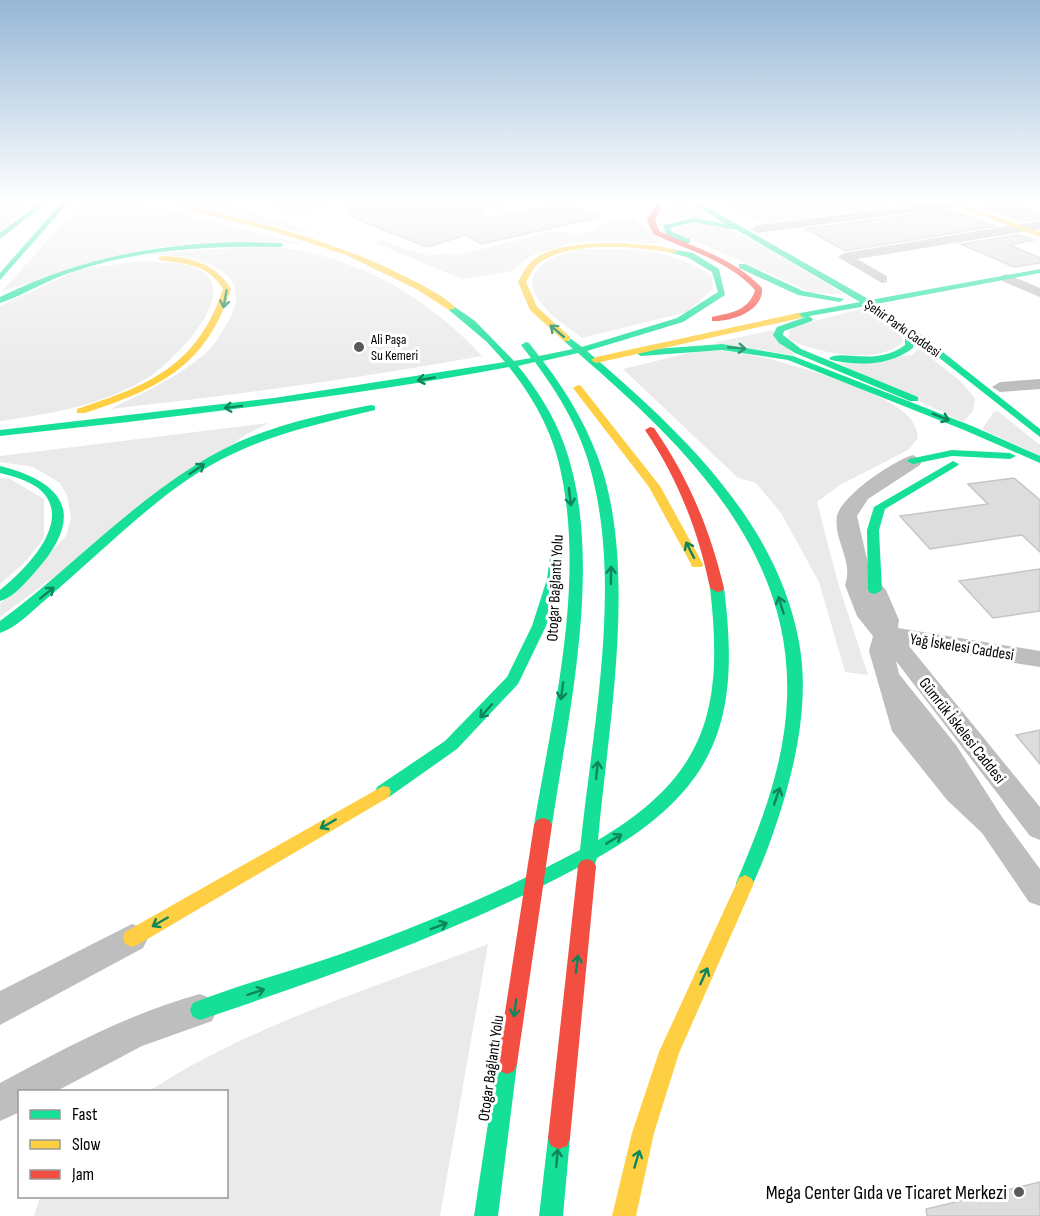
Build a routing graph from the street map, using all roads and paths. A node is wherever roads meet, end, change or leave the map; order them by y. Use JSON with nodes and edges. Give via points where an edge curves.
{"nodes":[{"id":1,"x":17,"y":259,"type":"edge"},
{"id":2,"x":109,"y":259,"type":"edge"},
{"id":3,"x":119,"y":259,"type":"edge"},
{"id":4,"x":171,"y":259,"type":"edge"},
{"id":5,"x":343,"y":259,"type":"edge"},
{"id":6,"x":363,"y":259,"type":"edge"},
{"id":7,"x":389,"y":259,"type":"edge"},
{"id":8,"x":539,"y":259,"type":"edge"},
{"id":9,"x":695,"y":259,"type":"edge"},
{"id":10,"x":716,"y":259,"type":"edge"},
{"id":11,"x":728,"y":259,"type":"edge"},
{"id":12,"x":791,"y":259,"type":"edge"},
{"id":13,"x":809,"y":259,"type":"edge"},
{"id":14,"x":847,"y":259,"type":"edge"},
{"id":15,"x":86,"y":264,"type":"junction"},
{"id":16,"x":1040,"y":264,"type":"edge"},
{"id":17,"x":1040,"y":271,"type":"edge"},
{"id":18,"x":421,"y":272,"type":"dead end"},
{"id":19,"x":0,"y":278,"type":"edge"},
{"id":20,"x":1007,"y":278,"type":"junction"},
{"id":21,"x":882,"y":279,"type":"dead end"},
{"id":22,"x":424,"y":289,"type":"junction"},
{"id":23,"x":912,"y":291,"type":"junction"},
{"id":24,"x":1040,"y":293,"type":"edge"},
{"id":25,"x":0,"y":300,"type":"edge"},
{"id":26,"x":849,"y":302,"type":"junction"},
{"id":27,"x":687,"y":327,"type":"junction"},
{"id":28,"x":909,"y":330,"type":"junction"},
{"id":29,"x":612,"y":344,"type":"junction"},
{"id":30,"x":798,"y":351,"type":"junction"},
{"id":31,"x":598,"y":365,"type":"junction"},
{"id":32,"x":487,"y":375,"type":"junction"},
{"id":33,"x":968,"y":376,"type":"junction"},
{"id":34,"x":1040,"y":384,"type":"edge"},
{"id":35,"x":470,"y":386,"type":"dead end"},
{"id":36,"x":1000,"y":387,"type":"junction"},
{"id":37,"x":892,"y":398,"type":"junction"},
{"id":38,"x":914,"y":399,"type":"dead end"},
{"id":39,"x":386,"y":405,"type":"dead end"},
{"id":40,"x":1040,"y":418,"type":"edge"},
{"id":41,"x":923,"y":424,"type":"dead end"},
{"id":42,"x":0,"y":426,"type":"edge"},
{"id":43,"x":968,"y":428,"type":"junction"},
{"id":44,"x":0,"y":434,"type":"edge"},
{"id":45,"x":1040,"y":434,"type":"edge"},
{"id":46,"x":69,"y":440,"type":"dead end"},
{"id":47,"x":556,"y":440,"type":"junction"},
{"id":48,"x":926,"y":442,"type":"dead end"},
{"id":49,"x":913,"y":461,"type":"junction"},
{"id":50,"x":1040,"y":461,"type":"edge"},
{"id":51,"x":953,"y":464,"type":"dead end"},
{"id":52,"x":0,"y":469,"type":"edge"},
{"id":53,"x":555,"y":487,"type":"dead end"},
{"id":54,"x":557,"y":534,"type":"dead end"},
{"id":55,"x":868,"y":582,"type":"junction"},
{"id":56,"x":0,"y":597,"type":"edge"},
{"id":57,"x":0,"y":628,"type":"edge"},
{"id":58,"x":884,"y":634,"type":"junction"},
{"id":59,"x":724,"y":645,"type":"junction"},
{"id":60,"x":1040,"y":659,"type":"edge"},
{"id":61,"x":1040,"y":828,"type":"edge"},
{"id":62,"x":1040,"y":893,"type":"edge"},
{"id":63,"x":132,"y":938,"type":"joint"},
{"id":64,"x":0,"y":1009,"type":"edge"},
{"id":65,"x":200,"y":1010,"type":"joint"},
{"id":66,"x":24,"y":1090,"type":"edge"},
{"id":67,"x":18,"y":1093,"type":"edge"},
{"id":68,"x":0,"y":1103,"type":"edge"},
{"id":69,"x":486,"y":1216,"type":"edge"},
{"id":70,"x":551,"y":1216,"type":"edge"},
{"id":71,"x":624,"y":1216,"type":"edge"}],
"edges":[{"from":1,"to":19,"type":"main road"},
{"from":2,"to":15,"type":"main road"},
{"from":15,"to":3,"type":"main road","one_way":true},
{"from":4,"to":42,"type":"main road","one_way":true,"via":[[212,270],[225,282],[226,299],[206,339],[158,380],[96,407]]},
{"from":5,"to":22,"type":"main road"},
{"from":6,"to":22,"type":"main road","name":"Otogar Bağlantı Yolu"},
{"from":7,"to":18,"type":"main road"},
{"from":31,"to":8,"type":"main road","one_way":true,"via":[[539,315],[524,297],[522,277]]},
{"from":9,"to":29,"type":"main road","one_way":true,"via":[[719,275],[722,293],[703,311]]},
{"from":10,"to":27,"type":"main road","via":[[750,279],[759,290],[755,303]]},
{"from":11,"to":26,"type":"main road","via":[[788,290]]},
{"from":12,"to":28,"type":"main road","name":"Şehir Parkı Caddesi"},
{"from":13,"to":36,"type":"main road","name":"Şehir Parkı Caddesi","via":[[896,309]]},
{"from":14,"to":21,"type":"street"},
{"from":15,"to":25,"type":"main road"},
{"from":16,"to":23,"type":"main road"},
{"from":17,"to":20,"type":"main road"},
{"from":20,"to":23,"type":"main road"},
{"from":20,"to":24,"type":"street"},
{"from":22,"to":47,"type":"main road","name":"Otogar Bağlantı Yolu","via":[[472,323],[503,352],[539,401]]},
{"from":23,"to":26,"type":"main road"},
{"from":26,"to":27,"type":"main road"},
{"from":26,"to":30,"type":"main road","via":[[780,329],[782,341]]},
{"from":26,"to":31,"type":"main road"},
{"from":27,"to":29,"type":"main road"},
{"from":28,"to":30,"type":"main road","via":[[910,346],[893,357],[856,360]]},
{"from":28,"to":33,"type":"main road","name":"Şehir Parkı Caddesi"},
{"from":29,"to":32,"type":"main road"},
{"from":30,"to":38,"type":"main road"},
{"from":31,"to":32,"type":"main road"},
{"from":31,"to":37,"type":"main road","one_way":true,"via":[[700,347],[745,349],[809,364]]},
{"from":31,"to":59,"type":"main road","via":[[657,439],[691,500],[709,547]]},
{"from":71,"to":31,"type":"main road","one_way":true,"via":[[631,1178],[669,1051],[752,868],[780,789],[796,686],[794,653],[777,593],[743,522],[693,453]]},
{"from":32,"to":35,"type":"main road"},
{"from":32,"to":44,"type":"main road","one_way":true},
{"from":32,"to":46,"type":"main road","via":[[306,410]]},
{"from":33,"to":43,"type":"main road","via":[[983,395],[983,412]]},
{"from":33,"to":45,"type":"main road","name":"Şehir Parkı Caddesi"},
{"from":34,"to":36,"type":"street"},
{"from":36,"to":40,"type":"main road","name":"Şehir Parkı Caddesi"},
{"from":37,"to":41,"type":"main road"},
{"from":37,"to":43,"type":"main road","one_way":true},
{"from":57,"to":39,"type":"main road","one_way":true,"via":[[64,580],[153,502],[211,461],[278,430]]},
{"from":43,"to":49,"type":"main road"},
{"from":43,"to":50,"type":"main road"},
{"from":47,"to":53,"type":"main road"},
{"from":47,"to":69,"type":"main road","name":"Otogar Bağlantı Yolu","one_way":true,"via":[[567,473],[574,530],[569,638]]},
{"from":48,"to":49,"type":"main road"},
{"from":49,"to":50,"type":"main road","via":[[967,452]]},
{"from":49,"to":55,"type":"street","name":"Gümrük İskelesi Caddesi","via":[[873,486],[847,516]]},
{"from":51,"to":55,"type":"main road","via":[[880,507],[874,519]]},
{"from":52,"to":56,"type":"main road","via":[[39,483],[55,500],[59,514],[48,550],[25,577]]},
{"from":54,"to":63,"type":"main road","one_way":true,"via":[[554,579],[539,626],[513,680],[451,745],[377,796]]},
{"from":55,"to":58,"type":"street","name":"Gümrük İskelesi Caddesi","via":[[856,585],[868,616]]},
{"from":58,"to":60,"type":"street","name":"Yağ İskelesi Caddesi"},
{"from":58,"to":61,"type":"street","name":"Gümrük İskelesi Caddesi"},
{"from":58,"to":62,"type":"street","via":[[881,651],[901,724],[957,792],[992,825]]},
{"from":65,"to":59,"type":"main road","one_way":true,"via":[[356,958],[486,907],[555,873],[644,821],[679,784],[701,752],[718,711]]},
{"from":59,"to":70,"type":"main road","via":[[698,567],[654,486],[582,392],[555,364],[522,341],[555,379],[584,428],[605,496],[611,564],[606,679]]},
{"from":63,"to":64,"type":"street"},
{"from":65,"to":66,"type":"street","via":[[104,1044]]},
{"from":67,"to":68,"type":"street"}]}
